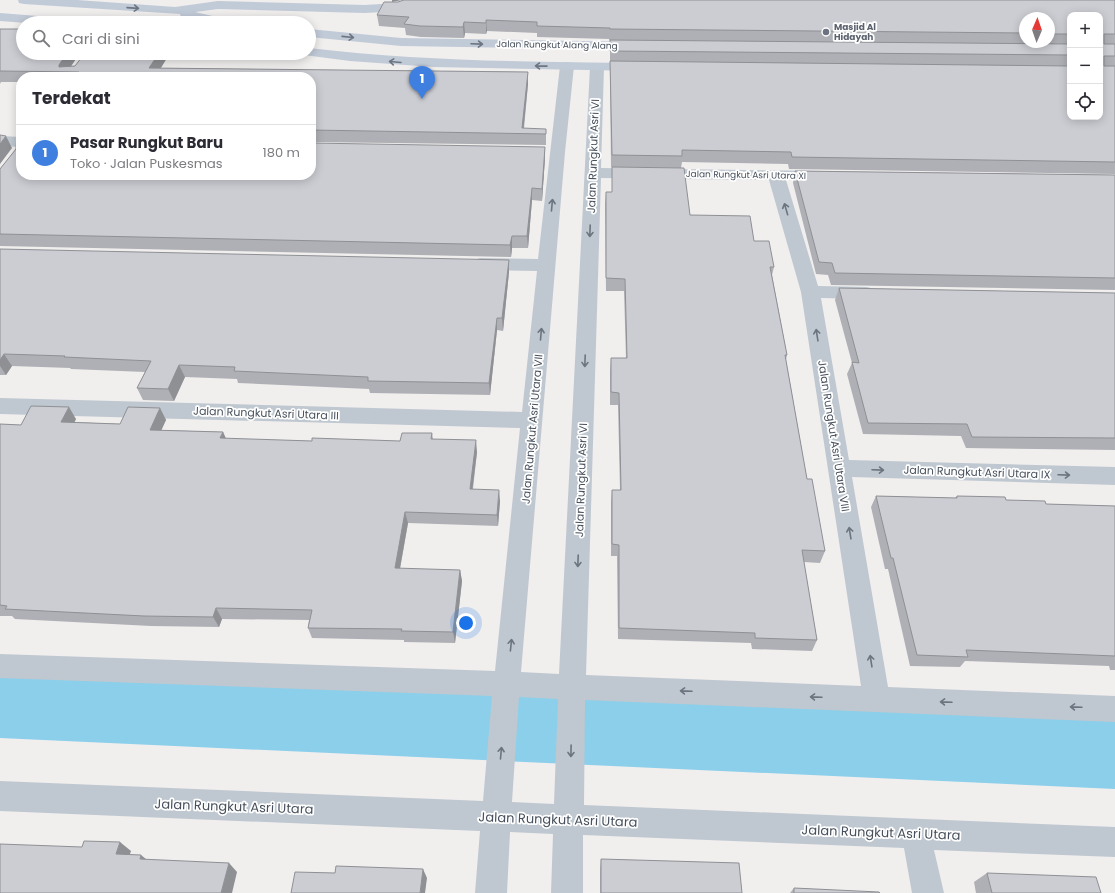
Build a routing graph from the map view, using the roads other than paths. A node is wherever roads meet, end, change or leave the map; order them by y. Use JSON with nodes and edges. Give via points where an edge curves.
{"nodes":[{"id":1,"x":24,"y":0,"type":"edge"},
{"id":2,"x":423,"y":0,"type":"edge"},
{"id":3,"x":267,"y":6,"type":"junction"},
{"id":4,"x":175,"y":11,"type":"junction"},
{"id":5,"x":193,"y":16,"type":"edge"},
{"id":6,"x":258,"y":16,"type":"edge"},
{"id":7,"x":0,"y":17,"type":"edge"},
{"id":8,"x":16,"y":18,"type":"edge"},
{"id":9,"x":316,"y":33,"type":"edge"},
{"id":10,"x":440,"y":43,"type":"junction"},
{"id":11,"x":502,"y":45,"type":"junction"},
{"id":12,"x":651,"y":46,"type":"edge"},
{"id":13,"x":316,"y":53,"type":"edge"},
{"id":14,"x":434,"y":63,"type":"junction"},
{"id":15,"x":497,"y":66,"type":"junction"},
{"id":16,"x":567,"y":66,"type":"junction"},
{"id":17,"x":597,"y":67,"type":"junction"},
{"id":18,"x":651,"y":67,"type":"edge"},
{"id":19,"x":0,"y":141,"type":"edge"},
{"id":20,"x":16,"y":147,"type":"edge"},
{"id":21,"x":592,"y":173,"type":"junction"},
{"id":22,"x":776,"y":176,"type":"junction"},
{"id":23,"x":839,"y":176,"type":"edge"},
{"id":24,"x":460,"y":263,"type":"edge"},
{"id":25,"x":547,"y":266,"type":"junction"},
{"id":26,"x":810,"y":292,"type":"junction"},
{"id":27,"x":888,"y":294,"type":"edge"},
{"id":28,"x":0,"y":406,"type":"edge"},
{"id":29,"x":533,"y":420,"type":"junction"},
{"id":30,"x":839,"y":468,"type":"junction"},
{"id":31,"x":1115,"y":476,"type":"edge"},
{"id":32,"x":0,"y":666,"type":"edge"},
{"id":33,"x":506,"y":697,"type":"junction"},
{"id":34,"x":572,"y":699,"type":"junction"},
{"id":35,"x":877,"y":700,"type":"junction"},
{"id":36,"x":1115,"y":709,"type":"edge"},
{"id":37,"x":0,"y":796,"type":"edge"},
{"id":38,"x":497,"y":804,"type":"junction"},
{"id":39,"x":570,"y":808,"type":"junction"},
{"id":40,"x":916,"y":834,"type":"junction"},
{"id":41,"x":1115,"y":842,"type":"edge"},
{"id":42,"x":491,"y":893,"type":"edge"},
{"id":43,"x":567,"y":893,"type":"edge"},
{"id":44,"x":928,"y":893,"type":"edge"}],
"edges":[{"from":1,"to":4,"type":"street","one_way":true},
{"from":2,"to":3,"type":"street","via":[[399,7]]},
{"from":3,"to":4,"type":"street","via":[[218,5]]},
{"from":3,"to":6,"type":"street"},
{"from":4,"to":5,"type":"street"},
{"from":7,"to":8,"type":"street"},
{"from":9,"to":10,"type":"street","name":"Jalan Rungkut Alang Alang","one_way":true,"via":[[401,42]]},
{"from":10,"to":11,"type":"street","name":"Jalan Rungkut Alang Alang","one_way":true},
{"from":10,"to":14,"type":"street","via":[[448,48],[450,53],[445,59]]},
{"from":11,"to":12,"type":"street","name":"Jalan Rungkut Alang Alang"},
{"from":11,"to":15,"type":"street","via":[[491,55]]},
{"from":14,"to":13,"type":"street","name":"Jalan Rungkut Alang Alang","one_way":true,"via":[[398,62]]},
{"from":14,"to":15,"type":"street","name":"Jalan Rungkut Alang Alang"},
{"from":16,"to":15,"type":"street","name":"Jalan Rungkut Alang Alang","one_way":true},
{"from":16,"to":17,"type":"street","name":"Jalan Rungkut Alang Alang"},
{"from":25,"to":16,"type":"street","name":"Jalan Rungkut Asri Utara VII","one_way":true,"via":[[549,152]]},
{"from":17,"to":18,"type":"street","name":"Jalan Rungkut Alang Alang"},
{"from":17,"to":21,"type":"street","name":"Jalan Rungkut Asri VI"},
{"from":19,"to":20,"type":"street"},
{"from":21,"to":22,"type":"street","name":"Jalan Rungkut Asri Utara XI"},
{"from":21,"to":34,"type":"street","name":"Jalan Rungkut Asri VI","one_way":true},
{"from":22,"to":23,"type":"street","name":"Jalan Rungkut Asri Utara XI"},
{"from":26,"to":22,"type":"street","name":"Jalan Rungkut Asri Utara VIII","one_way":true},
{"from":24,"to":25,"type":"street"},
{"from":29,"to":25,"type":"street","name":"Jalan Rungkut Asri Utara VII","one_way":true},
{"from":26,"to":27,"type":"street"},
{"from":30,"to":26,"type":"street","name":"Jalan Rungkut Asri Utara VIII","one_way":true},
{"from":28,"to":29,"type":"street","name":"Jalan Rungkut Asri Utara III"},
{"from":33,"to":29,"type":"street","name":"Jalan Rungkut Asri Utara VII","one_way":true},
{"from":30,"to":31,"type":"street","name":"Jalan Rungkut Asri Utara IX","one_way":true},
{"from":35,"to":30,"type":"street","name":"Jalan Rungkut Asri Utara VIII","one_way":true},
{"from":32,"to":33,"type":"street"},
{"from":33,"to":34,"type":"street"},
{"from":38,"to":33,"type":"street","name":"Jalan Rungkut Asri Utara VII","one_way":true},
{"from":35,"to":34,"type":"street","one_way":true},
{"from":34,"to":39,"type":"street","name":"Jalan Rungkut Asri VI","one_way":true},
{"from":36,"to":35,"type":"street","one_way":true},
{"from":37,"to":38,"type":"street","name":"Jalan Rungkut Asri Utara"},
{"from":38,"to":39,"type":"street","name":"Jalan Rungkut Asri Utara"},
{"from":38,"to":42,"type":"street"},
{"from":39,"to":40,"type":"street","name":"Jalan Rungkut Asri Utara"},
{"from":39,"to":43,"type":"street","name":"Jalan Rungkut Asri VI"},
{"from":40,"to":41,"type":"street","name":"Jalan Rungkut Asri Utara"},
{"from":40,"to":44,"type":"street"}]}
